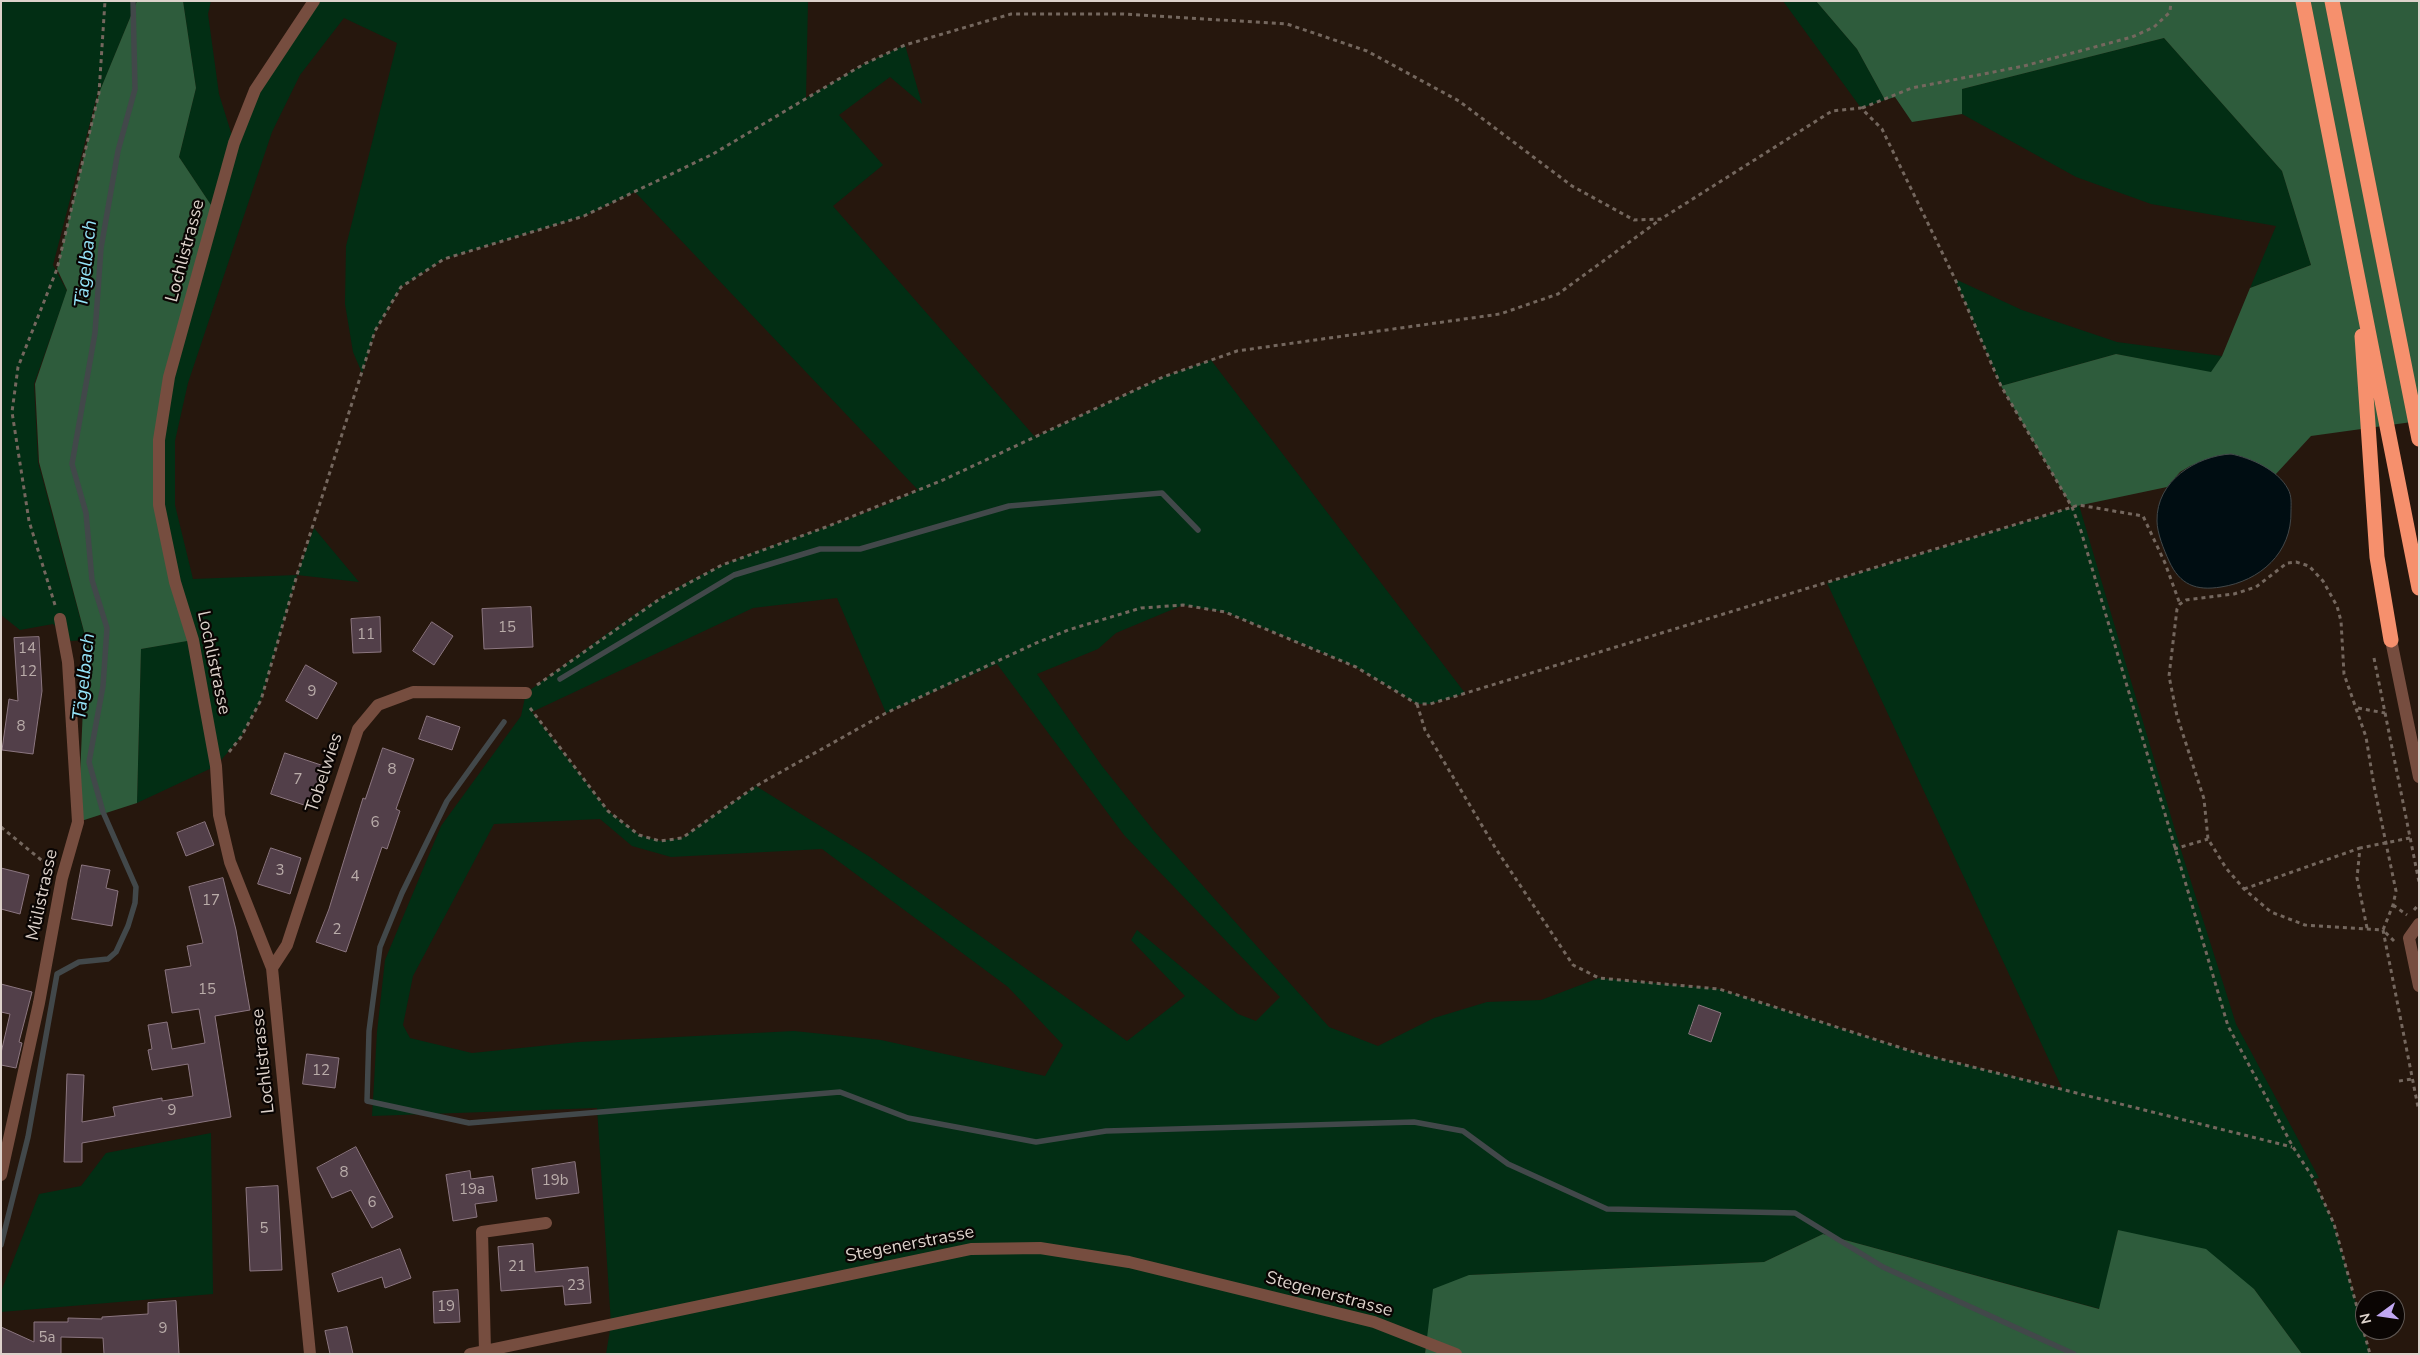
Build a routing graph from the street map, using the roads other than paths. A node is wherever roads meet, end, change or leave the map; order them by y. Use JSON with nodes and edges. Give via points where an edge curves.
{"nodes":[{"id":1,"x":314,"y":1,"type":"edge"},
{"id":2,"x":2303,"y":1,"type":"edge"},
{"id":3,"x":2332,"y":1,"type":"edge"},
{"id":4,"x":2357,"y":272,"type":"junction"},
{"id":5,"x":2419,"y":439,"type":"edge"},
{"id":6,"x":2419,"y":588,"type":"edge"},
{"id":7,"x":60,"y":619,"type":"road end"},
{"id":8,"x":2391,"y":640,"type":"joint"},
{"id":9,"x":526,"y":692,"type":"road end"},
{"id":10,"x":2419,"y":777,"type":"edge"},
{"id":11,"x":2414,"y":920,"type":"edge"},
{"id":12,"x":272,"y":968,"type":"junction"},
{"id":13,"x":2419,"y":986,"type":"edge"},
{"id":14,"x":1,"y":1175,"type":"edge"},
{"id":15,"x":546,"y":1223,"type":"dead end"},
{"id":16,"x":485,"y":1351,"type":"junction"},
{"id":17,"x":310,"y":1354,"type":"edge"},
{"id":18,"x":470,"y":1354,"type":"edge"},
{"id":19,"x":1456,"y":1354,"type":"edge"}],
"edges":[{"from":1,"to":12,"type":"street","name":"Lochlistrasse","via":[[255,90],[234,143],[169,377],[159,440],[159,504],[175,582],[193,640],[216,766],[219,815],[230,862]]},
{"from":2,"to":4,"type":"highway"},
{"from":3,"to":5,"type":"highway"},
{"from":4,"to":6,"type":"highway"},
{"from":4,"to":8,"type":"highway","via":[[2374,519]]},
{"from":7,"to":14,"type":"street","name":"Mülistrasse","via":[[68,662],[78,822],[62,878],[39,1003]]},
{"from":8,"to":10,"type":"street"},
{"from":9,"to":12,"type":"street","name":"Tobelwies","via":[[413,692],[378,705],[358,729],[287,945]]},
{"from":11,"to":13,"type":"street","via":[[2409,938]]},
{"from":12,"to":17,"type":"street","name":"Lochlistrasse"},
{"from":15,"to":16,"type":"street","via":[[482,1232]]},
{"from":16,"to":18,"type":"street","name":"Stegenerstrasse"},
{"from":16,"to":19,"type":"street","name":"Stegenerstrasse","via":[[971,1249],[1040,1248],[1129,1262],[1374,1322]]}]}
